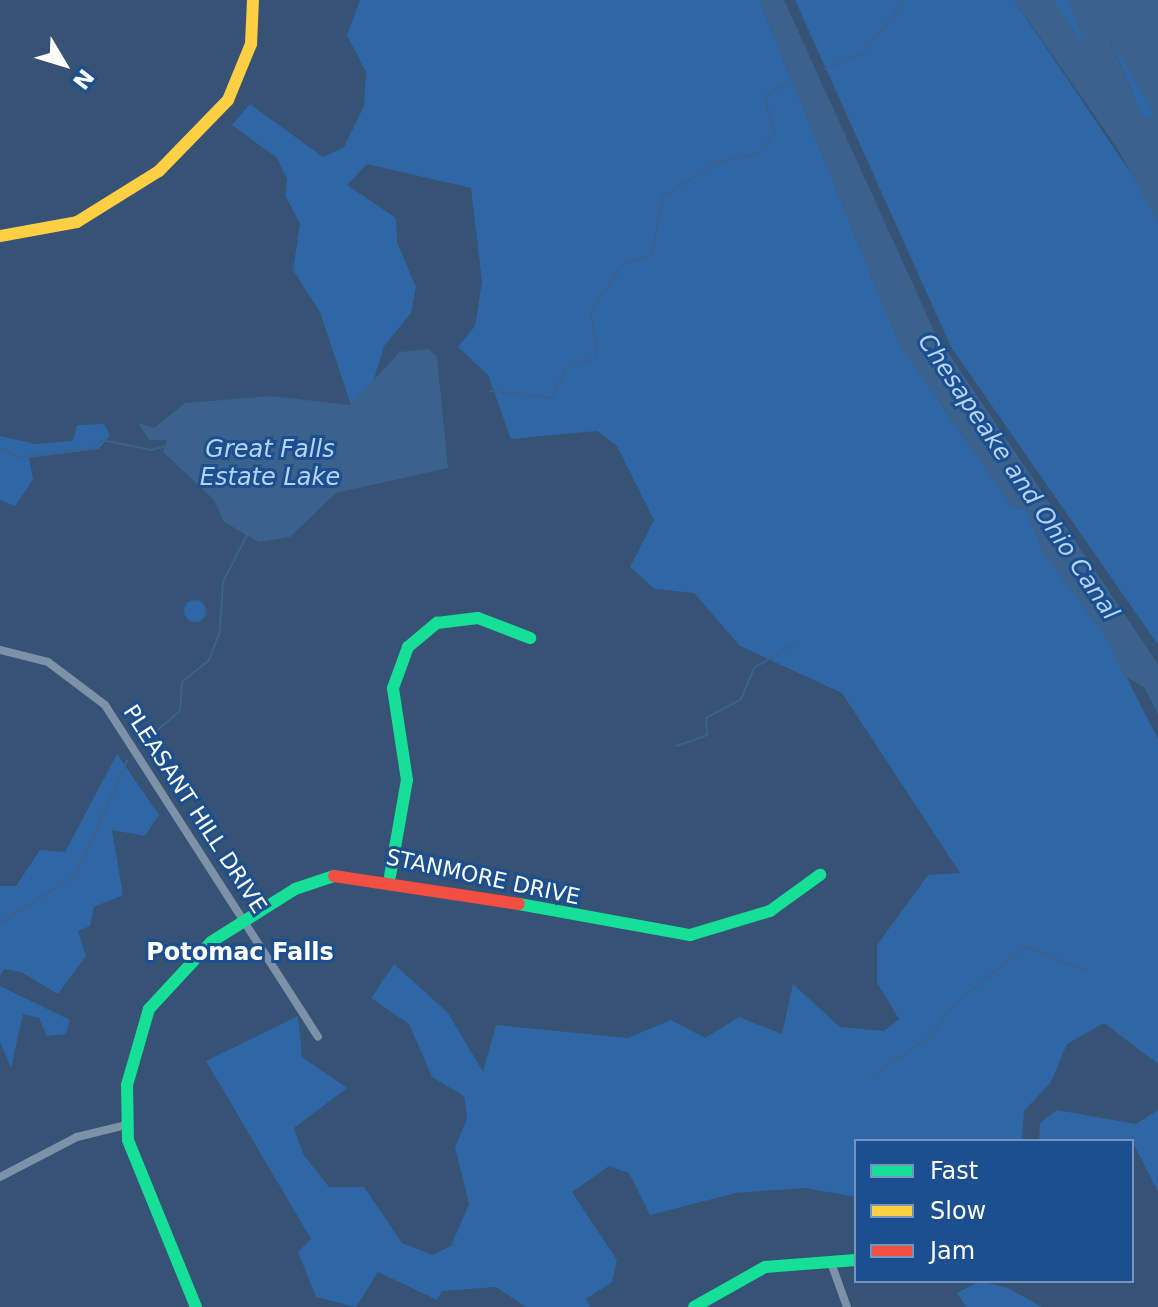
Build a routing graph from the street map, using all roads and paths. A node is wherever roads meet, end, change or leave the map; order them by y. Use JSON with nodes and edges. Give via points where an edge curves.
{"nodes":[{"id":1,"x":253,"y":0,"type":"edge"},
{"id":2,"x":0,"y":236,"type":"edge"},
{"id":3,"x":530,"y":638,"type":"dead end"},
{"id":4,"x":0,"y":650,"type":"edge"},
{"id":5,"x":820,"y":875,"type":"dead end"},
{"id":6,"x":390,"y":876,"type":"junction"},
{"id":7,"x":246,"y":918,"type":"junction"},
{"id":8,"x":318,"y":1037,"type":"dead end"},
{"id":9,"x":126,"y":1125,"type":"junction"},
{"id":10,"x":0,"y":1177,"type":"edge"},
{"id":11,"x":830,"y":1259,"type":"junction"},
{"id":12,"x":854,"y":1260,"type":"edge"},
{"id":13,"x":196,"y":1307,"type":"edge"},
{"id":14,"x":694,"y":1307,"type":"edge"},
{"id":15,"x":847,"y":1307,"type":"edge"}],
"edges":[{"from":1,"to":2,"type":"street","via":[[251,44],[228,100],[159,171],[77,222]]},
{"from":3,"to":6,"type":"street","via":[[478,618],[437,623],[408,647],[393,688],[407,780]]},
{"from":4,"to":7,"type":"street","name":"PLEASANT HILL DRIVE","via":[[48,662],[98,698]]},
{"from":5,"to":6,"type":"street","name":"STANMORE DRIVE","via":[[770,911],[690,935]]},
{"from":6,"to":7,"type":"street","name":"STANMORE DRIVE","via":[[323,877]]},
{"from":7,"to":8,"type":"street","name":"PLEASANT HILL DRIVE"},
{"from":7,"to":9,"type":"street","name":"STANMORE DRIVE","via":[[185,963],[149,1009],[127,1073]]},
{"from":9,"to":10,"type":"street","via":[[77,1137]]},
{"from":9,"to":13,"type":"street","name":"STANMORE DRIVE"},
{"from":11,"to":12,"type":"street"},
{"from":11,"to":14,"type":"street","via":[[765,1267]]},
{"from":11,"to":15,"type":"street"}]}
